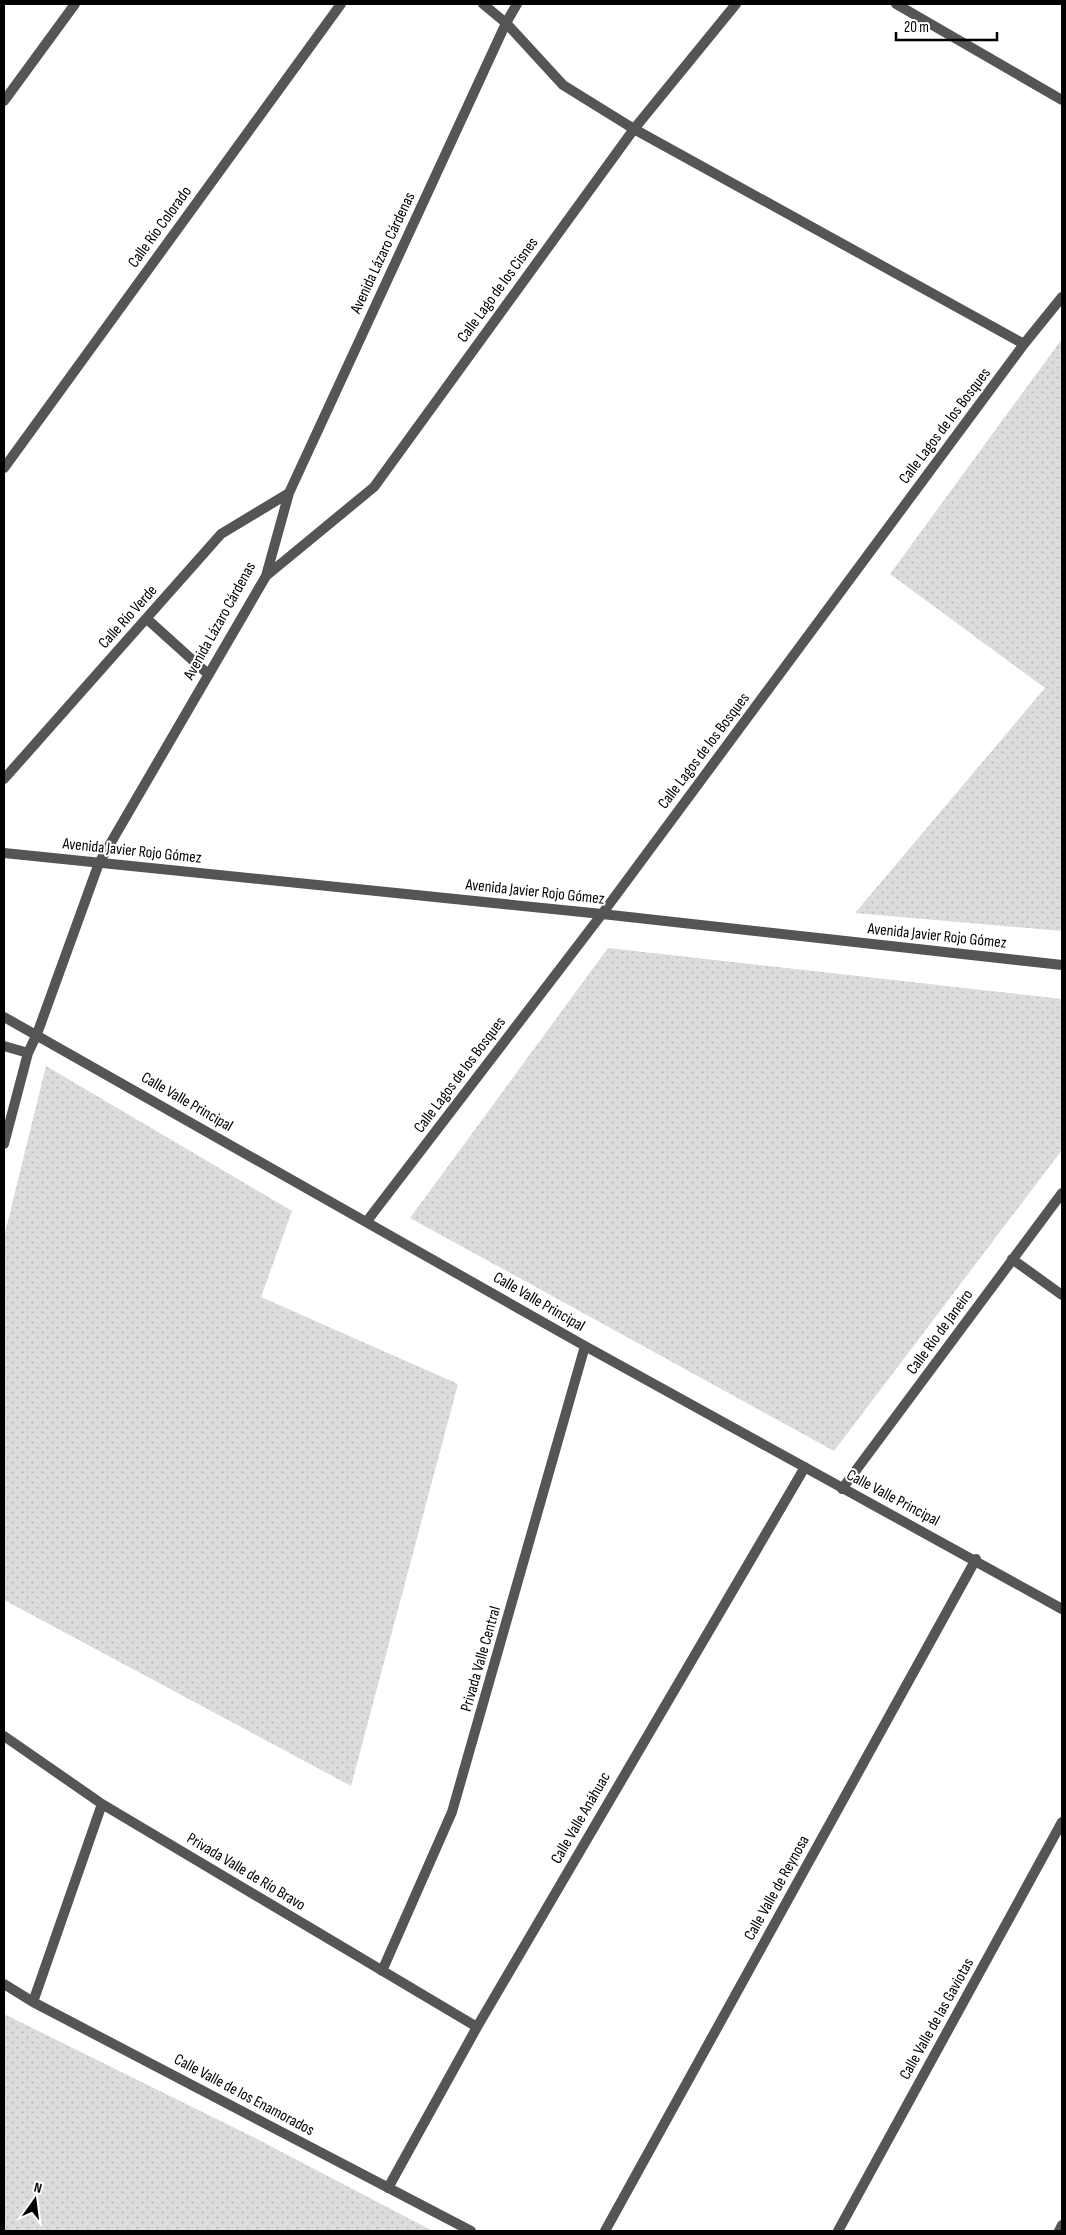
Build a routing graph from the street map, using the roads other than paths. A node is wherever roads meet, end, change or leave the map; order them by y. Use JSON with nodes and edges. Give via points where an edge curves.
{"nodes":[{"id":1,"x":75,"y":4,"type":"edge"},
{"id":2,"x":341,"y":4,"type":"edge"},
{"id":3,"x":483,"y":4,"type":"edge"},
{"id":4,"x":517,"y":4,"type":"edge"},
{"id":5,"x":736,"y":4,"type":"edge"},
{"id":6,"x":896,"y":4,"type":"edge"},
{"id":7,"x":506,"y":23,"type":"junction"},
{"id":8,"x":1062,"y":100,"type":"edge"},
{"id":9,"x":4,"y":101,"type":"edge"},
{"id":10,"x":634,"y":129,"type":"junction"},
{"id":11,"x":1062,"y":297,"type":"edge"},
{"id":12,"x":1024,"y":344,"type":"junction"},
{"id":13,"x":4,"y":468,"type":"edge"},
{"id":14,"x":289,"y":493,"type":"junction"},
{"id":15,"x":266,"y":576,"type":"junction"},
{"id":16,"x":147,"y":619,"type":"junction"},
{"id":17,"x":208,"y":674,"type":"junction"},
{"id":18,"x":4,"y":779,"type":"edge"},
{"id":19,"x":4,"y":853,"type":"edge"},
{"id":20,"x":99,"y":863,"type":"junction"},
{"id":21,"x":602,"y":914,"type":"junction"},
{"id":22,"x":1062,"y":965,"type":"edge"},
{"id":23,"x":4,"y":1017,"type":"edge"},
{"id":24,"x":37,"y":1034,"type":"junction"},
{"id":25,"x":4,"y":1046,"type":"edge"},
{"id":26,"x":28,"y":1053,"type":"junction"},
{"id":27,"x":4,"y":1144,"type":"edge"},
{"id":28,"x":1062,"y":1192,"type":"edge"},
{"id":29,"x":367,"y":1221,"type":"junction"},
{"id":30,"x":1012,"y":1259,"type":"junction"},
{"id":31,"x":1062,"y":1295,"type":"edge"},
{"id":32,"x":586,"y":1346,"type":"junction"},
{"id":33,"x":805,"y":1467,"type":"junction"},
{"id":34,"x":842,"y":1489,"type":"junction"},
{"id":35,"x":976,"y":1559,"type":"junction"},
{"id":36,"x":1062,"y":1609,"type":"edge"},
{"id":37,"x":4,"y":1736,"type":"edge"},
{"id":38,"x":102,"y":1804,"type":"junction"},
{"id":39,"x":1062,"y":1822,"type":"edge"},
{"id":40,"x":382,"y":1971,"type":"junction"},
{"id":41,"x":4,"y":1984,"type":"edge"},
{"id":42,"x":33,"y":2002,"type":"junction"},
{"id":43,"x":477,"y":2026,"type":"junction"},
{"id":44,"x":388,"y":2188,"type":"junction"},
{"id":45,"x":1062,"y":2225,"type":"edge"},
{"id":46,"x":471,"y":2231,"type":"edge"},
{"id":47,"x":605,"y":2231,"type":"edge"},
{"id":48,"x":838,"y":2231,"type":"edge"},
{"id":49,"x":1059,"y":2231,"type":"edge"}],
"edges":[{"from":1,"to":9,"type":"street"},
{"from":2,"to":13,"type":"street","name":"Calle Río Colorado"},
{"from":3,"to":7,"type":"street"},
{"from":4,"to":7,"type":"street","name":"Avenida Lázaro Cárdenas"},
{"from":5,"to":10,"type":"street","name":"Calle Lago de los Cisnes"},
{"from":6,"to":8,"type":"street"},
{"from":7,"to":10,"type":"street","via":[[563,85]]},
{"from":7,"to":14,"type":"street","name":"Avenida Lázaro Cárdenas"},
{"from":10,"to":12,"type":"street"},
{"from":10,"to":15,"type":"street","name":"Calle Lago de los Cisnes","via":[[374,487]]},
{"from":11,"to":12,"type":"street","name":"Calle Lagos de los Bosques"},
{"from":12,"to":21,"type":"street","name":"Calle Lagos de los Bosques"},
{"from":14,"to":15,"type":"street","name":"Avenida Lázaro Cárdenas"},
{"from":14,"to":16,"type":"street","name":"Calle Río Verde","via":[[221,534]]},
{"from":15,"to":17,"type":"street","name":"Avenida Lázaro Cárdenas"},
{"from":16,"to":17,"type":"street"},
{"from":16,"to":18,"type":"street","name":"Calle Río Verde"},
{"from":17,"to":20,"type":"street","name":"Avenida Lázaro Cárdenas"},
{"from":19,"to":20,"type":"street","name":"Avenida Javier Rojo Gómez"},
{"from":20,"to":21,"type":"street","name":"Avenida Javier Rojo Gómez"},
{"from":20,"to":24,"type":"street","name":"Avenida Lázaro Cárdenas"},
{"from":21,"to":22,"type":"street","name":"Avenida Javier Rojo Gómez"},
{"from":21,"to":29,"type":"street","name":"Calle Lagos de los Bosques"},
{"from":23,"to":24,"type":"street","name":"Calle Valle Principal"},
{"from":24,"to":26,"type":"street","name":"Avenida Lázaro Cárdenas"},
{"from":24,"to":29,"type":"street","name":"Calle Valle Principal"},
{"from":25,"to":26,"type":"street"},
{"from":26,"to":27,"type":"street","name":"Avenida Lázaro Cárdenas"},
{"from":28,"to":30,"type":"street","name":"Calle Río de Janeiro"},
{"from":29,"to":32,"type":"street","name":"Calle Valle Principal"},
{"from":30,"to":31,"type":"street"},
{"from":30,"to":34,"type":"street","name":"Calle Río de Janeiro"},
{"from":32,"to":33,"type":"street","name":"Calle Valle Principal"},
{"from":32,"to":40,"type":"street","name":"Privada Valle Central","via":[[452,1812]]},
{"from":33,"to":34,"type":"street","name":"Calle Valle Principal"},
{"from":33,"to":43,"type":"street","name":"Calle Valle Anáhuac"},
{"from":34,"to":35,"type":"street","name":"Calle Valle Principal"},
{"from":35,"to":36,"type":"street","name":"Calle Valle Principal"},
{"from":35,"to":47,"type":"street","name":"Calle Valle de Reynosa"},
{"from":37,"to":38,"type":"street","name":"Privada Valle de Río Bravo"},
{"from":38,"to":40,"type":"street","name":"Privada Valle de Río Bravo"},
{"from":38,"to":42,"type":"street"},
{"from":39,"to":48,"type":"street","name":"Calle Valle de las Gaviotas"},
{"from":40,"to":43,"type":"street","name":"Privada Valle de Río Bravo"},
{"from":41,"to":42,"type":"street","name":"Calle Valle de los Enamorados"},
{"from":42,"to":44,"type":"street","name":"Calle Valle de los Enamorados"},
{"from":43,"to":44,"type":"street","name":"Calle Valle Anáhuac"},
{"from":44,"to":46,"type":"street","name":"Calle Valle de los Enamorados"},
{"from":45,"to":49,"type":"street"}]}
